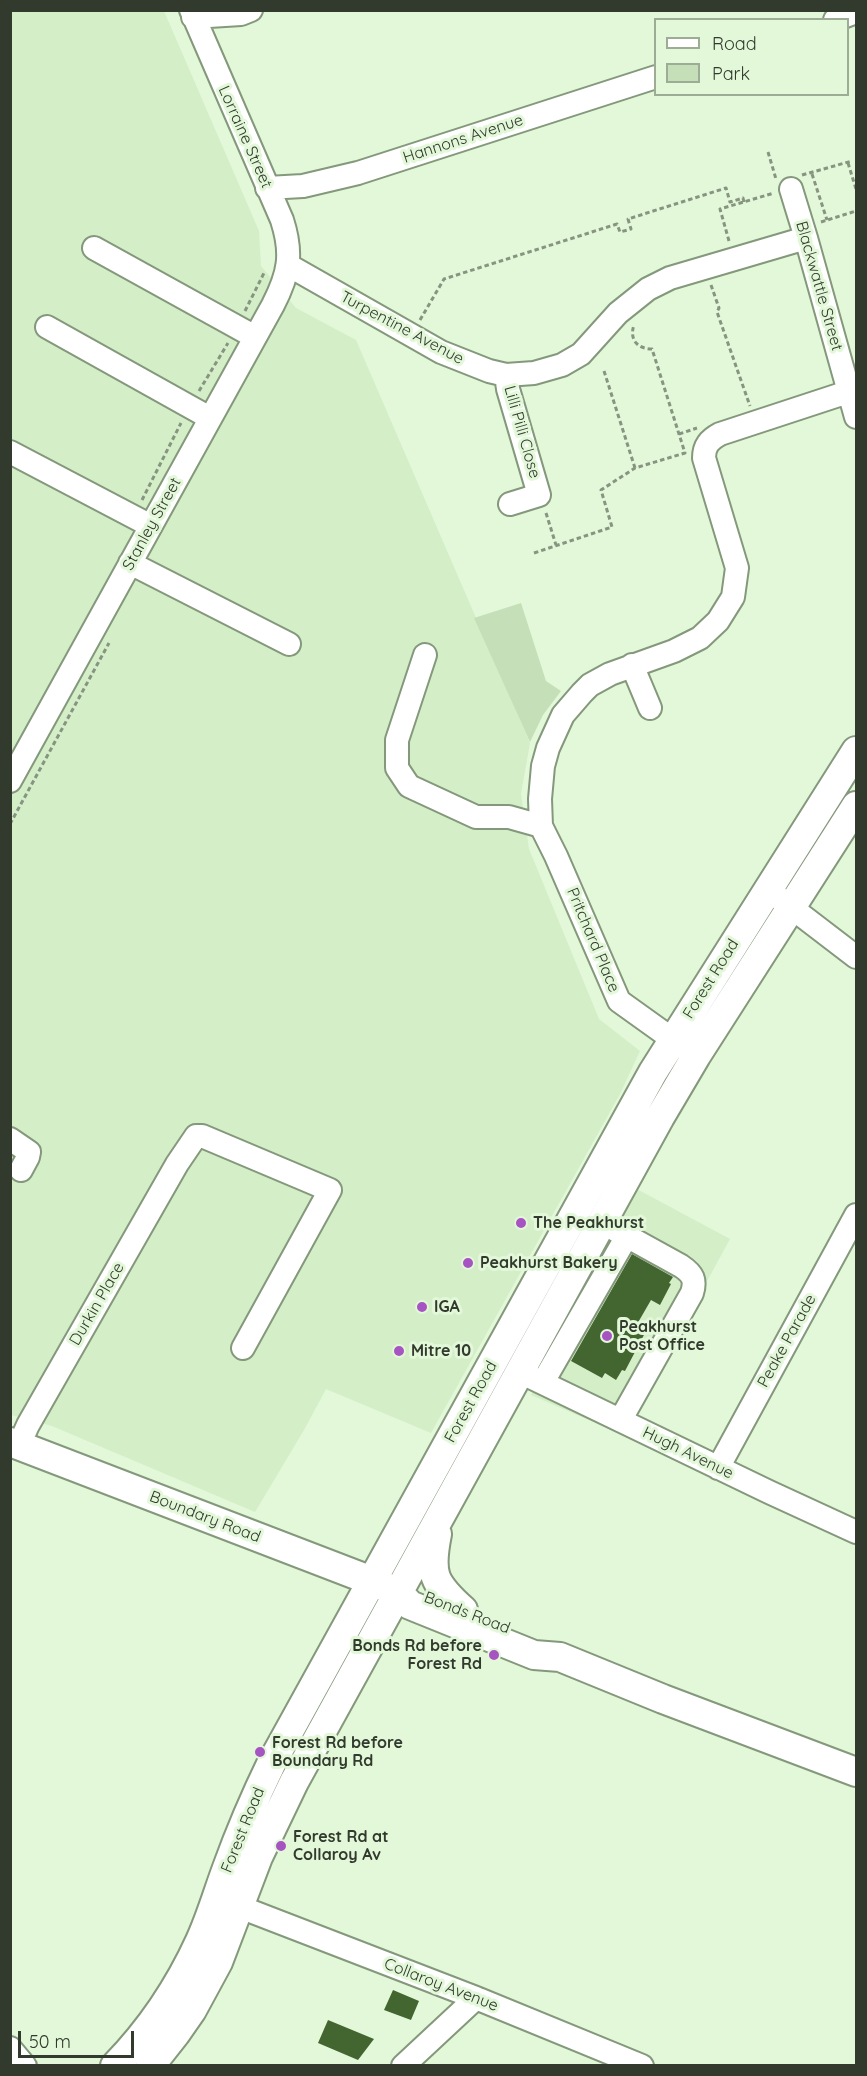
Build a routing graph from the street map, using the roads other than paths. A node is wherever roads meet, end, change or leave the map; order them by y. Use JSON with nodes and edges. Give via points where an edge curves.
{"nodes":[{"id":1,"x":251,"y":10,"type":"edge"},
{"id":2,"x":856,"y":12,"type":"edge"},
{"id":3,"x":192,"y":14,"type":"edge"},
{"id":4,"x":840,"y":18,"type":"edge"},
{"id":5,"x":654,"y":78,"type":"edge"},
{"id":6,"x":787,"y":184,"type":"road end"},
{"id":7,"x":267,"y":188,"type":"junction"},
{"id":8,"x":805,"y":233,"type":"junction"},
{"id":9,"x":94,"y":248,"type":"dead end"},
{"id":10,"x":277,"y":266,"type":"junction"},
{"id":11,"x":47,"y":327,"type":"dead end"},
{"id":12,"x":246,"y":333,"type":"junction"},
{"id":13,"x":506,"y":375,"type":"junction"},
{"id":14,"x":848,"y":392,"type":"junction"},
{"id":15,"x":856,"y":417,"type":"edge"},
{"id":16,"x":210,"y":418,"type":"junction"},
{"id":17,"x":10,"y":452,"type":"edge"},
{"id":18,"x":510,"y":504,"type":"dead end"},
{"id":19,"x":142,"y":522,"type":"junction"},
{"id":20,"x":130,"y":563,"type":"junction"},
{"id":21,"x":289,"y":644,"type":"dead end"},
{"id":22,"x":425,"y":656,"type":"dead end"},
{"id":23,"x":632,"y":665,"type":"junction"},
{"id":24,"x":650,"y":708,"type":"dead end"},
{"id":25,"x":856,"y":751,"type":"edge"},
{"id":26,"x":10,"y":781,"type":"edge"},
{"id":27,"x":856,"y":806,"type":"edge"},
{"id":28,"x":541,"y":826,"type":"junction"},
{"id":29,"x":768,"y":891,"type":"junction"},
{"id":30,"x":792,"y":906,"type":"junction"},
{"id":31,"x":856,"y":957,"type":"edge"},
{"id":32,"x":673,"y":1040,"type":"junction"},
{"id":33,"x":696,"y":1056,"type":"junction"},
{"id":34,"x":10,"y":1139,"type":"edge"},
{"id":35,"x":21,"y":1170,"type":"dead end"},
{"id":36,"x":856,"y":1215,"type":"edge"},
{"id":37,"x":615,"y":1229,"type":"junction"},
{"id":38,"x":243,"y":1348,"type":"dead end"},
{"id":39,"x":532,"y":1377,"type":"junction"},
{"id":40,"x":621,"y":1419,"type":"junction"},
{"id":41,"x":15,"y":1444,"type":"edge"},
{"id":42,"x":718,"y":1468,"type":"junction"},
{"id":43,"x":441,"y":1514,"type":"junction"},
{"id":44,"x":856,"y":1532,"type":"edge"},
{"id":45,"x":372,"y":1581,"type":"junction"},
{"id":46,"x":399,"y":1593,"type":"junction"},
{"id":47,"x":455,"y":1615,"type":"junction"},
{"id":48,"x":360,"y":1664,"type":"junction"},
{"id":49,"x":856,"y":1772,"type":"edge"},
{"id":50,"x":240,"y":1906,"type":"junction"},
{"id":51,"x":476,"y":1998,"type":"junction"},
{"id":52,"x":10,"y":2048,"type":"edge"},
{"id":53,"x":25,"y":2066,"type":"edge"},
{"id":54,"x":115,"y":2066,"type":"edge"},
{"id":55,"x":150,"y":2066,"type":"edge"},
{"id":56,"x":403,"y":2066,"type":"edge"},
{"id":57,"x":642,"y":2066,"type":"edge"}],
"edges":[{"from":1,"to":3,"type":"street","via":[[227,15]]},
{"from":2,"to":4,"type":"street"},
{"from":3,"to":7,"type":"street","name":"Lorraine Street"},
{"from":5,"to":7,"type":"street","name":"Hannons Avenue","via":[[358,172],[303,186]]},
{"from":6,"to":8,"type":"street","name":"Blackwattle Street"},
{"from":7,"to":10,"type":"street","name":"Lorraine Street","via":[[287,238]]},
{"from":8,"to":13,"type":"street","name":"Turpentine Avenue","via":[[670,278],[648,289],[618,313],[581,354],[562,365],[534,373]]},
{"from":8,"to":14,"type":"street","name":"Blackwattle Street"},
{"from":9,"to":12,"type":"street"},
{"from":10,"to":12,"type":"street","name":"Stanley Street","via":[[279,294]]},
{"from":10,"to":13,"type":"street","name":"Turpentine Avenue","via":[[441,352]]},
{"from":11,"to":16,"type":"street"},
{"from":12,"to":16,"type":"street","name":"Stanley Street"},
{"from":13,"to":18,"type":"street","name":"Lilli Pilli Close","via":[[539,495]]},
{"from":14,"to":15,"type":"street","name":"Blackwattle Street"},
{"from":14,"to":23,"type":"street","name":"Pritchard Place","via":[[720,434],[707,444],[704,458],[737,568],[734,597],[709,631],[674,651]]},
{"from":16,"to":19,"type":"street","name":"Stanley Street"},
{"from":17,"to":19,"type":"street"},
{"from":19,"to":20,"type":"street","name":"Stanley Street"},
{"from":20,"to":21,"type":"street"},
{"from":20,"to":26,"type":"street","name":"Stanley Street"},
{"from":22,"to":28,"type":"street","via":[[397,740],[397,768],[410,786],[476,817],[509,817]]},
{"from":23,"to":24,"type":"street"},
{"from":23,"to":28,"type":"street","name":"Pritchard Place","via":[[590,685],[555,730],[541,782]]},
{"from":25,"to":29,"type":"main road","name":"Forest Road"},
{"from":27,"to":30,"type":"main road","name":"Forest Road"},
{"from":28,"to":32,"type":"street","name":"Pritchard Place","via":[[619,1000]]},
{"from":29,"to":30,"type":"street"},
{"from":29,"to":32,"type":"main road","name":"Forest Road"},
{"from":30,"to":31,"type":"street"},
{"from":30,"to":33,"type":"main road","name":"Forest Road"},
{"from":32,"to":33,"type":"street","name":"Pritchard Place"},
{"from":32,"to":45,"type":"main road","name":"Forest Road"},
{"from":33,"to":37,"type":"main road","name":"Forest Road","via":[[660,1117]]},
{"from":34,"to":35,"type":"street","via":[[28,1152]]},
{"from":36,"to":42,"type":"street","name":"Peake Parade"},
{"from":37,"to":39,"type":"main road","name":"Forest Road"},
{"from":37,"to":40,"type":"street","via":[[688,1270],[694,1280],[692,1293]]},
{"from":38,"to":41,"type":"street","name":"Durkin Place","via":[[330,1190],[196,1136]]},
{"from":39,"to":40,"type":"street","name":"Hugh Avenue"},
{"from":39,"to":43,"type":"main road","name":"Forest Road"},
{"from":40,"to":42,"type":"street","name":"Hugh Avenue"},
{"from":41,"to":45,"type":"main road","name":"Boundary Road"},
{"from":42,"to":44,"type":"street","name":"Hugh Avenue"},
{"from":43,"to":46,"type":"main road","name":"Forest Road"},
{"from":43,"to":47,"type":"main road","via":[[433,1552],[434,1576]]},
{"from":45,"to":46,"type":"main road","name":"Boundary Road"},
{"from":45,"to":54,"type":"main road","name":"Forest Road","via":[[264,1779],[189,1964],[160,2012]]},
{"from":46,"to":47,"type":"main road","name":"Bonds Road","via":[[416,1593]]},
{"from":46,"to":48,"type":"main road","name":"Forest Road"},
{"from":47,"to":48,"type":"main road","via":[[399,1630]]},
{"from":47,"to":49,"type":"main road","name":"Bonds Road","via":[[542,1642],[560,1657]]},
{"from":48,"to":50,"type":"main road","name":"Forest Road","via":[[281,1806]]},
{"from":50,"to":51,"type":"street","name":"Collaroy Avenue"},
{"from":50,"to":55,"type":"main road","name":"Forest Road","via":[[200,1995]]},
{"from":51,"to":56,"type":"street"},
{"from":51,"to":57,"type":"street","name":"Collaroy Avenue"},
{"from":52,"to":53,"type":"street"}]}
